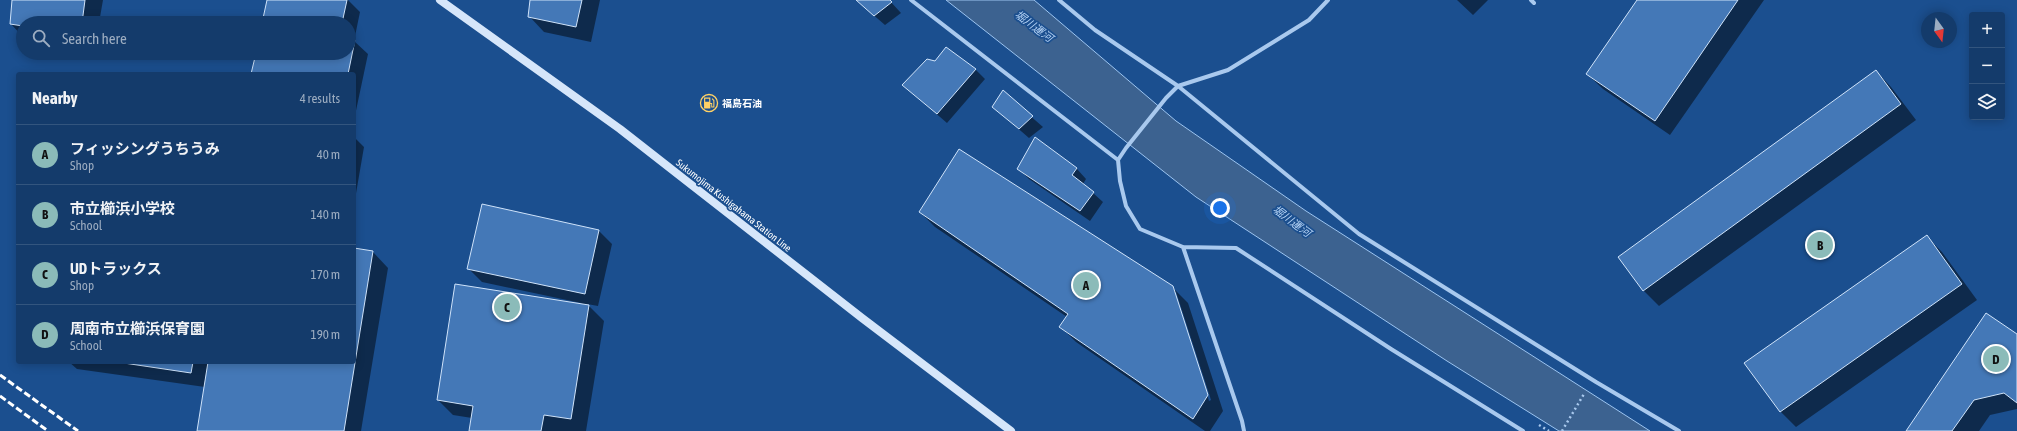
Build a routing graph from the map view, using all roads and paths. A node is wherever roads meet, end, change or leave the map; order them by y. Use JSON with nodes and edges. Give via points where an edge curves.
{"nodes":[{"id":1,"x":440,"y":0,"type":"edge"},
{"id":2,"x":911,"y":0,"type":"edge"},
{"id":3,"x":1059,"y":0,"type":"edge"},
{"id":4,"x":1328,"y":0,"type":"edge"},
{"id":5,"x":1178,"y":86,"type":"junction"},
{"id":6,"x":1118,"y":160,"type":"junction"},
{"id":7,"x":1183,"y":247,"type":"junction"},
{"id":8,"x":1587,"y":388,"type":"dead end"},
{"id":9,"x":1011,"y":431,"type":"edge"},
{"id":10,"x":1244,"y":431,"type":"edge"},
{"id":11,"x":1522,"y":431,"type":"edge"},
{"id":12,"x":1562,"y":431,"type":"edge"},
{"id":13,"x":1679,"y":431,"type":"edge"}],
"edges":[{"from":1,"to":9,"type":"main road","name":"Sukumojima Kushigahama Station Line","via":[[620,129]]},
{"from":2,"to":6,"type":"street"},
{"from":3,"to":5,"type":"street","via":[[1095,30]]},
{"from":4,"to":5,"type":"street","via":[[1309,20],[1228,70]]},
{"from":5,"to":6,"type":"street"},
{"from":5,"to":13,"type":"street","via":[[1359,234]]},
{"from":6,"to":7,"type":"street","via":[[1126,206],[1140,229]]},
{"from":7,"to":10,"type":"street"},
{"from":7,"to":11,"type":"street","via":[[1236,248]]},
{"from":8,"to":12,"type":"path"}]}
